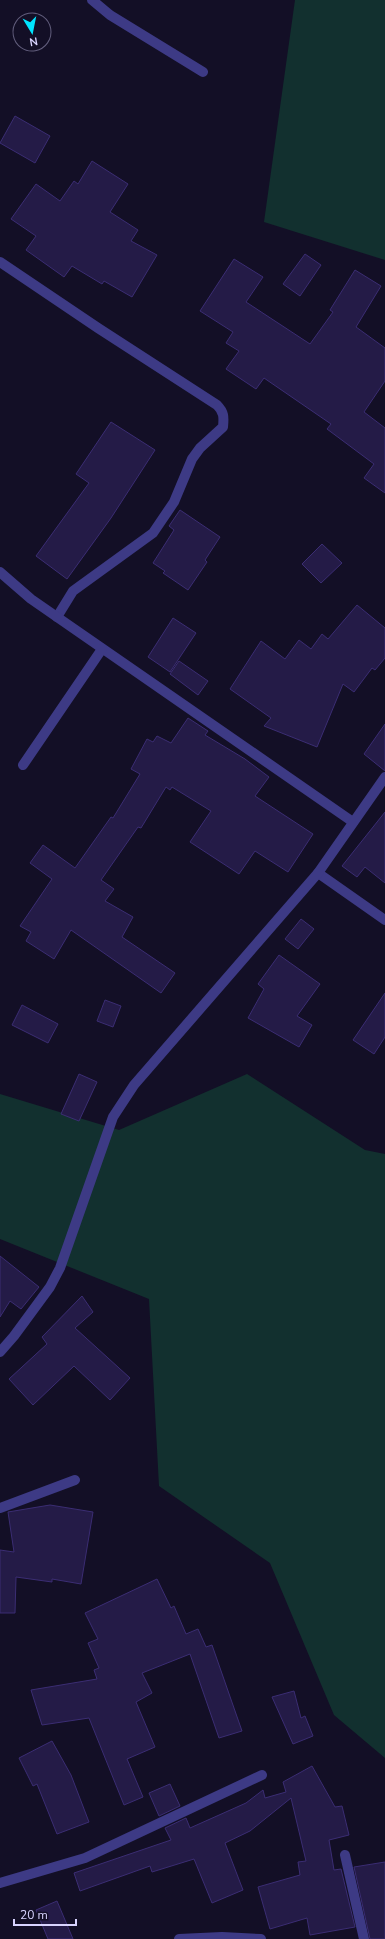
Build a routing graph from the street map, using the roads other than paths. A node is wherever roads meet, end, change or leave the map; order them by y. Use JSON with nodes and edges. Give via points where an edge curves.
{"nodes":[{"id":1,"x":92,"y":0,"type":"edge"},
{"id":2,"x":203,"y":72,"type":"dead end"},
{"id":3,"x":0,"y":262,"type":"edge"},
{"id":4,"x":0,"y":572,"type":"edge"},
{"id":5,"x":57,"y":617,"type":"junction"},
{"id":6,"x":102,"y":649,"type":"junction"},
{"id":7,"x":23,"y":765,"type":"dead end"},
{"id":8,"x":385,"y":777,"type":"edge"},
{"id":9,"x":353,"y":822,"type":"junction"},
{"id":10,"x":318,"y":873,"type":"junction"},
{"id":11,"x":385,"y":920,"type":"edge"},
{"id":12,"x":0,"y":1352,"type":"edge"},
{"id":13,"x":75,"y":1480,"type":"dead end"},
{"id":14,"x":0,"y":1508,"type":"edge"},
{"id":15,"x":262,"y":1775,"type":"dead end"},
{"id":16,"x":345,"y":1855,"type":"dead end"},
{"id":17,"x":0,"y":1883,"type":"edge"},
{"id":18,"x":179,"y":1939,"type":"edge"},
{"id":19,"x":261,"y":1939,"type":"edge"},
{"id":20,"x":364,"y":1939,"type":"edge"}],
"edges":[{"from":1,"to":2,"type":"street","via":[[110,15]]},
{"from":3,"to":5,"type":"street","via":[[223,411],[223,427],[192,458],[174,502],[153,533],[73,591]]},
{"from":4,"to":5,"type":"street","via":[[31,600]]},
{"from":5,"to":6,"type":"street"},
{"from":6,"to":7,"type":"street"},
{"from":6,"to":9,"type":"street"},
{"from":8,"to":9,"type":"street"},
{"from":9,"to":10,"type":"street"},
{"from":10,"to":11,"type":"street"},
{"from":10,"to":12,"type":"street","via":[[134,1085],[113,1116],[60,1268],[50,1287]]},
{"from":13,"to":14,"type":"street"},
{"from":15,"to":17,"type":"street","via":[[85,1858]]},
{"from":16,"to":20,"type":"street"},
{"from":18,"to":19,"type":"street"}]}
